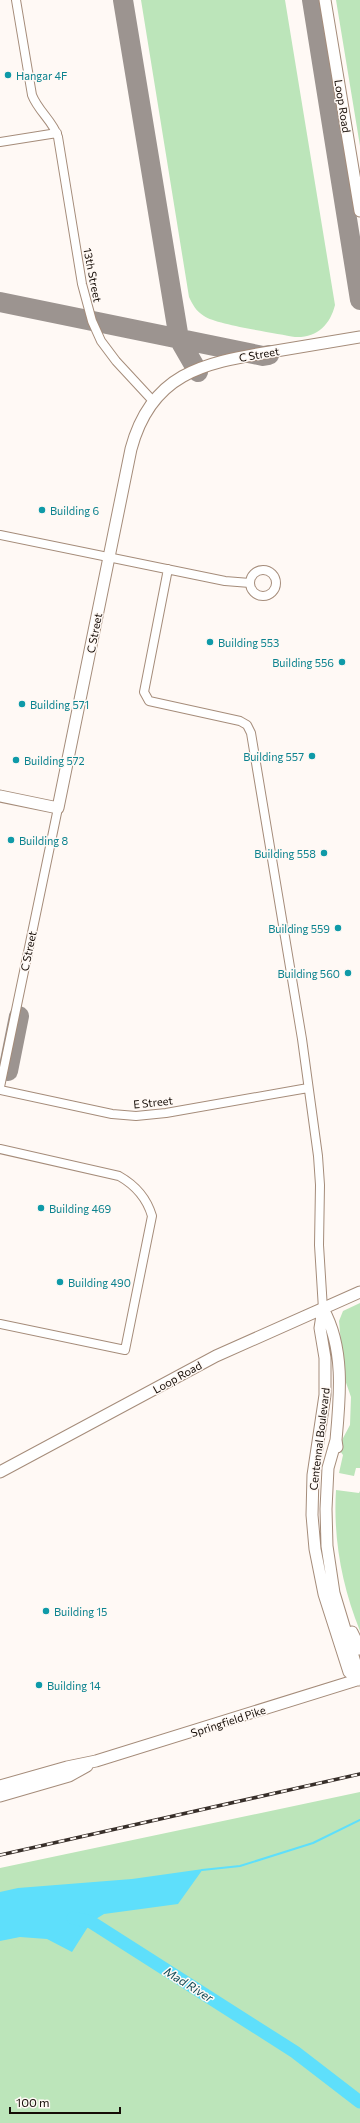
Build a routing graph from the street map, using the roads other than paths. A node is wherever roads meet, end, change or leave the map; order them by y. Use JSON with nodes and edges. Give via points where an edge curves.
{"nodes":[{"id":1,"x":16,"y":0,"type":"edge"},
{"id":2,"x":325,"y":0,"type":"edge"},
{"id":3,"x":57,"y":133,"type":"junction"},
{"id":4,"x":0,"y":142,"type":"edge"},
{"id":5,"x":360,"y":212,"type":"edge"},
{"id":6,"x":360,"y":337,"type":"edge"},
{"id":7,"x":153,"y":401,"type":"junction"},
{"id":8,"x":0,"y":535,"type":"edge"},
{"id":9,"x":109,"y":558,"type":"junction"},
{"id":10,"x":168,"y":569,"type":"junction"},
{"id":11,"x":250,"y":583,"type":"dead end"},
{"id":12,"x":0,"y":796,"type":"edge"},
{"id":13,"x":58,"y":808,"type":"junction"},
{"id":14,"x":0,"y":1086,"type":"edge"},
{"id":15,"x":308,"y":1088,"type":"junction"},
{"id":16,"x":0,"y":1090,"type":"edge"},
{"id":17,"x":0,"y":1149,"type":"edge"},
{"id":18,"x":360,"y":1292,"type":"edge"},
{"id":19,"x":323,"y":1309,"type":"junction"},
{"id":20,"x":0,"y":1324,"type":"edge"},
{"id":21,"x":0,"y":1472,"type":"edge"},
{"id":22,"x":328,"y":1552,"type":"junction"},
{"id":23,"x":360,"y":1649,"type":"edge"},
{"id":24,"x":359,"y":1680,"type":"edge"},
{"id":25,"x":96,"y":1761,"type":"junction"},
{"id":26,"x":0,"y":1786,"type":"edge"},
{"id":27,"x":0,"y":1796,"type":"edge"}],
"edges":[{"from":1,"to":3,"type":"street","name":"13th Street","via":[[32,96]]},
{"from":2,"to":5,"type":"street","name":"Loop Road"},
{"from":3,"to":4,"type":"street"},
{"from":3,"to":7,"type":"street","name":"13th Street","via":[[82,284],[92,321],[116,361]]},
{"from":6,"to":7,"type":"street","name":"C Street","via":[[213,363],[179,378]]},
{"from":7,"to":9,"type":"street","name":"C Street","via":[[143,416],[134,438]]},
{"from":8,"to":9,"type":"street"},
{"from":9,"to":10,"type":"street"},
{"from":9,"to":13,"type":"street","name":"C Street"},
{"from":10,"to":11,"type":"street","via":[[230,582]]},
{"from":10,"to":15,"type":"street","via":[[144,692],[149,701],[235,719],[250,729]]},
{"from":12,"to":13,"type":"street"},
{"from":13,"to":14,"type":"street","name":"C Street"},
{"from":15,"to":16,"type":"street","name":"E Street","via":[[136,1116],[112,1114]]},
{"from":15,"to":19,"type":"street","via":[[320,1173],[319,1245]]},
{"from":17,"to":20,"type":"street","via":[[119,1176],[144,1198],[152,1216],[125,1350]]},
{"from":18,"to":19,"type":"street","name":"Loop Road"},
{"from":19,"to":21,"type":"street","name":"Loop Road","via":[[199,1365]]},
{"from":19,"to":22,"type":"street","name":"Centennal Boulevard","via":[[332,1325],[340,1376],[336,1455],[334,1469],[328,1477]]},
{"from":19,"to":24,"type":"street","name":"Centennal Boulevard","via":[[320,1328],[325,1358],[325,1395],[313,1475],[314,1537],[324,1594],[349,1672]]},
{"from":22,"to":23,"type":"street","via":[[350,1626]]},
{"from":22,"to":24,"type":"street","name":"Centennal Boulevard","via":[[334,1593]]},
{"from":24,"to":25,"type":"street","name":"Springfield Pike"},
{"from":25,"to":26,"type":"street","name":"Springfield Pike"},
{"from":25,"to":27,"type":"street","name":"Springfield Pike","via":[[70,1776]]}]}
